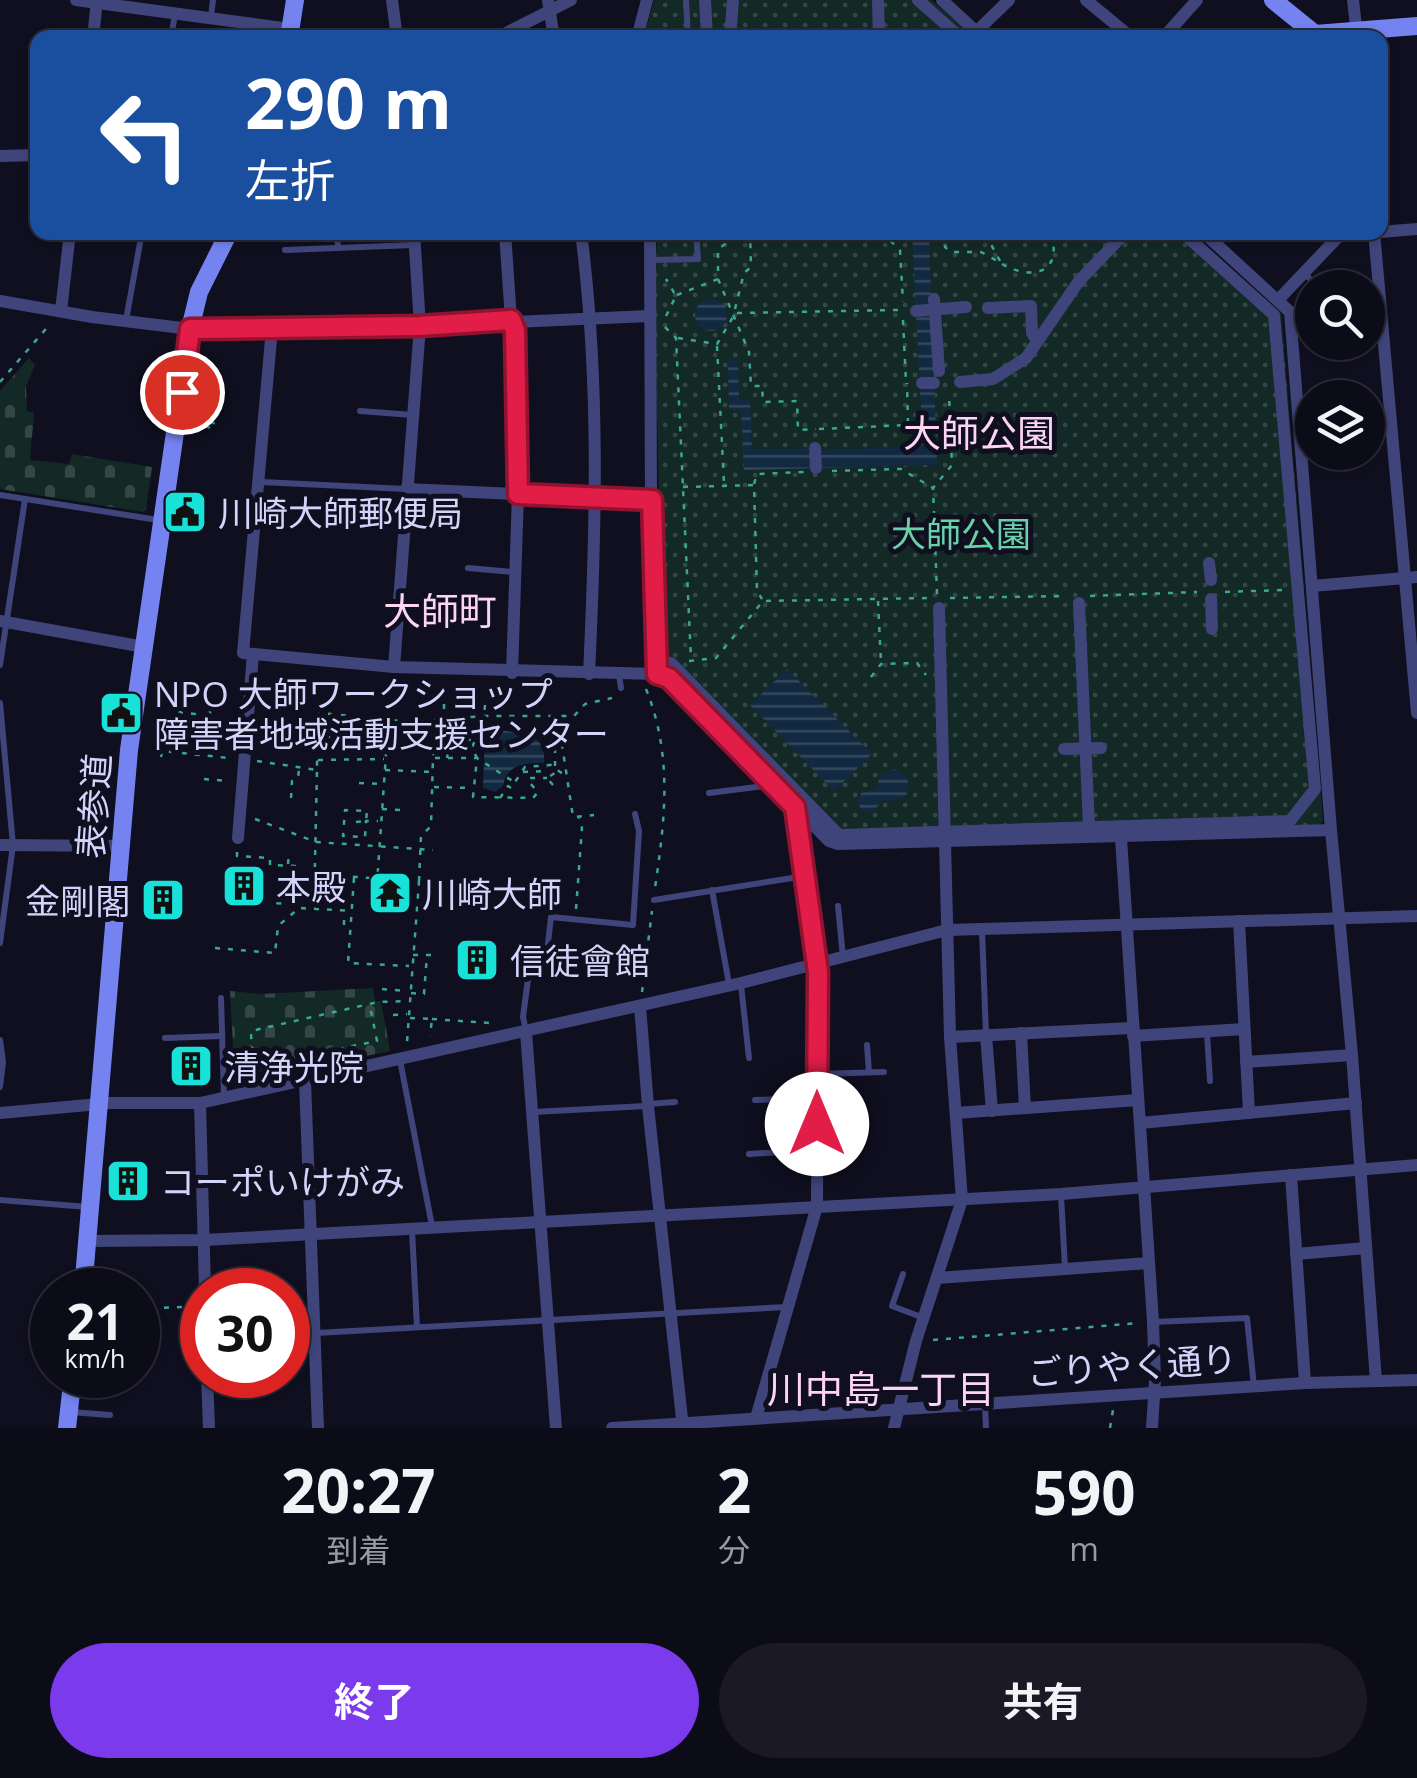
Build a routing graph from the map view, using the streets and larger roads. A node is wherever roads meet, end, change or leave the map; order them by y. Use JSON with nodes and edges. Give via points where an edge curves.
{"nodes":[{"id":1,"x":76,"y":0,"type":"edge"},
{"id":2,"x":295,"y":0,"type":"edge"},
{"id":3,"x":392,"y":0,"type":"edge"},
{"id":4,"x":571,"y":0,"type":"edge"},
{"id":5,"x":647,"y":0,"type":"edge"},
{"id":6,"x":705,"y":0,"type":"edge"},
{"id":7,"x":733,"y":0,"type":"edge"},
{"id":8,"x":878,"y":0,"type":"edge"},
{"id":9,"x":918,"y":0,"type":"edge"},
{"id":10,"x":942,"y":0,"type":"edge"},
{"id":11,"x":1009,"y":0,"type":"edge"},
{"id":12,"x":1086,"y":0,"type":"edge"},
{"id":13,"x":1196,"y":0,"type":"edge"},
{"id":14,"x":1273,"y":0,"type":"edge"},
{"id":15,"x":1353,"y":0,"type":"edge"},
{"id":16,"x":97,"y":1,"type":"edge"},
{"id":17,"x":549,"y":5,"type":"edge"},
{"id":18,"x":1417,"y":26,"type":"edge"},
{"id":19,"x":731,"y":27,"type":"dead end"},
{"id":20,"x":94,"y":30,"type":"edge"},
{"id":21,"x":273,"y":30,"type":"edge"},
{"id":22,"x":290,"y":30,"type":"edge"},
{"id":23,"x":396,"y":30,"type":"edge"},
{"id":24,"x":509,"y":30,"type":"edge"},
{"id":25,"x":553,"y":30,"type":"edge"},
{"id":26,"x":638,"y":30,"type":"edge"},
{"id":27,"x":706,"y":30,"type":"edge"},
{"id":28,"x":879,"y":30,"type":"edge"},
{"id":29,"x":952,"y":30,"type":"edge"},
{"id":30,"x":975,"y":30,"type":"edge"},
{"id":31,"x":983,"y":30,"type":"edge"},
{"id":32,"x":1122,"y":30,"type":"edge"},
{"id":33,"x":1170,"y":30,"type":"edge"},
{"id":34,"x":1306,"y":30,"type":"edge"},
{"id":35,"x":1356,"y":30,"type":"edge"},
{"id":36,"x":1386,"y":30,"type":"edge"},
{"id":37,"x":30,"y":154,"type":"edge"},
{"id":38,"x":0,"y":156,"type":"edge"},
{"id":39,"x":1417,"y":228,"type":"edge"},
{"id":40,"x":1388,"y":232,"type":"edge"},
{"id":41,"x":69,"y":240,"type":"edge"},
{"id":42,"x":225,"y":240,"type":"edge"},
{"id":43,"x":414,"y":240,"type":"edge"},
{"id":44,"x":506,"y":240,"type":"edge"},
{"id":45,"x":581,"y":240,"type":"edge"},
{"id":46,"x":650,"y":240,"type":"edge"},
{"id":47,"x":1119,"y":240,"type":"edge"},
{"id":48,"x":1191,"y":240,"type":"edge"},
{"id":49,"x":1212,"y":240,"type":"edge"},
{"id":50,"x":1333,"y":240,"type":"edge"},
{"id":51,"x":1378,"y":240,"type":"edge"},
{"id":52,"x":1278,"y":299,"type":"junction"},
{"id":53,"x":1066,"y":300,"type":"junction"},
{"id":54,"x":0,"y":301,"type":"edge"},
{"id":55,"x":934,"y":305,"type":"junction"},
{"id":56,"x":966,"y":308,"type":"dead end"},
{"id":57,"x":988,"y":308,"type":"dead end"},
{"id":58,"x":909,"y":310,"type":"road end"},
{"id":59,"x":1079,"y":310,"type":"dead end"},
{"id":60,"x":60,"y":312,"type":"junction"},
{"id":61,"x":650,"y":316,"type":"junction"},
{"id":62,"x":592,"y":317,"type":"junction"},
{"id":63,"x":511,"y":320,"type":"junction"},
{"id":64,"x":420,"y":326,"type":"junction"},
{"id":65,"x":272,"y":328,"type":"junction"},
{"id":66,"x":190,"y":329,"type":"junction"},
{"id":67,"x":1037,"y":340,"type":"junction"},
{"id":68,"x":932,"y":379,"type":"road end"},
{"id":69,"x":960,"y":382,"type":"dead end"},
{"id":70,"x":814,"y":448,"type":"dead end"},
{"id":71,"x":816,"y":470,"type":"road end"},
{"id":72,"x":406,"y":489,"type":"junction"},
{"id":73,"x":518,"y":494,"type":"junction"},
{"id":74,"x":597,"y":499,"type":"junction"},
{"id":75,"x":652,"y":500,"type":"junction"},
{"id":76,"x":1209,"y":563,"type":"dead end"},
{"id":77,"x":1411,"y":578,"type":"edge"},
{"id":78,"x":1211,"y":580,"type":"dead end"},
{"id":79,"x":1305,"y":587,"type":"junction"},
{"id":80,"x":1211,"y":600,"type":"dead end"},
{"id":81,"x":938,"y":603,"type":"road end"},
{"id":82,"x":1079,"y":603,"type":"dead end"},
{"id":83,"x":3,"y":621,"type":"edge"},
{"id":84,"x":1212,"y":628,"type":"dead end"},
{"id":85,"x":144,"y":648,"type":"junction"},
{"id":86,"x":252,"y":654,"type":"junction"},
{"id":87,"x":670,"y":663,"type":"road end"},
{"id":88,"x":394,"y":668,"type":"junction"},
{"id":89,"x":1082,"y":672,"type":"junction"},
{"id":90,"x":1098,"y":672,"type":"dead end"},
{"id":91,"x":512,"y":673,"type":"junction"},
{"id":92,"x":589,"y":674,"type":"junction"},
{"id":93,"x":657,"y":674,"type":"junction"},
{"id":94,"x":1417,"y":713,"type":"edge"},
{"id":95,"x":1086,"y":748,"type":"junction"},
{"id":96,"x":1100,"y":748,"type":"dead end"},
{"id":97,"x":1064,"y":749,"type":"dead end"},
{"id":98,"x":795,"y":807,"type":"junction"},
{"id":99,"x":1090,"y":827,"type":"junction"},
{"id":100,"x":1331,"y":830,"type":"junction"},
{"id":101,"x":944,"y":837,"type":"junction"},
{"id":102,"x":1120,"y":838,"type":"junction"},
{"id":103,"x":238,"y":844,"type":"road end"},
{"id":104,"x":6,"y":845,"type":"edge"},
{"id":105,"x":123,"y":846,"type":"junction"},
{"id":106,"x":1417,"y":916,"type":"edge"},
{"id":107,"x":1340,"y":920,"type":"junction"},
{"id":108,"x":1239,"y":921,"type":"junction"},
{"id":109,"x":1127,"y":923,"type":"junction"},
{"id":110,"x":947,"y":930,"type":"junction"},
{"id":111,"x":817,"y":965,"type":"junction"},
{"id":112,"x":640,"y":1006,"type":"junction"},
{"id":113,"x":1244,"y":1029,"type":"junction"},
{"id":114,"x":526,"y":1032,"type":"junction"},
{"id":115,"x":1133,"y":1032,"type":"junction"},
{"id":116,"x":1020,"y":1033,"type":"junction"},
{"id":117,"x":986,"y":1035,"type":"junction"},
{"id":118,"x":950,"y":1037,"type":"junction"},
{"id":119,"x":1352,"y":1055,"type":"junction"},
{"id":120,"x":1246,"y":1062,"type":"junction"},
{"id":121,"x":305,"y":1081,"type":"junction"},
{"id":122,"x":1138,"y":1100,"type":"junction"},
{"id":123,"x":200,"y":1104,"type":"junction"},
{"id":124,"x":1356,"y":1104,"type":"junction"},
{"id":125,"x":100,"y":1106,"type":"junction"},
{"id":126,"x":1025,"y":1108,"type":"junction"},
{"id":127,"x":992,"y":1110,"type":"junction"},
{"id":128,"x":956,"y":1113,"type":"junction"},
{"id":129,"x":1249,"y":1113,"type":"junction"},
{"id":130,"x":0,"y":1114,"type":"edge"},
{"id":131,"x":1140,"y":1123,"type":"junction"},
{"id":132,"x":1417,"y":1165,"type":"edge"},
{"id":133,"x":1360,"y":1168,"type":"junction"},
{"id":134,"x":1290,"y":1174,"type":"junction"},
{"id":135,"x":1144,"y":1186,"type":"junction"},
{"id":136,"x":962,"y":1200,"type":"junction"},
{"id":137,"x":817,"y":1206,"type":"junction"},
{"id":138,"x":660,"y":1216,"type":"junction"},
{"id":139,"x":540,"y":1223,"type":"junction"},
{"id":140,"x":310,"y":1234,"type":"junction"},
{"id":141,"x":204,"y":1240,"type":"junction"},
{"id":142,"x":89,"y":1242,"type":"junction"},
{"id":143,"x":1366,"y":1248,"type":"junction"},
{"id":144,"x":1296,"y":1254,"type":"junction"},
{"id":145,"x":1148,"y":1263,"type":"junction"},
{"id":146,"x":86,"y":1268,"type":"edge"},
{"id":147,"x":205,"y":1268,"type":"edge"},
{"id":148,"x":936,"y":1278,"type":"junction"},
{"id":149,"x":1417,"y":1380,"type":"edge"},
{"id":150,"x":1376,"y":1381,"type":"junction"},
{"id":151,"x":1305,"y":1384,"type":"junction"},
{"id":152,"x":1155,"y":1394,"type":"junction"},
{"id":153,"x":207,"y":1398,"type":"edge"},
{"id":154,"x":896,"y":1410,"type":"junction"},
{"id":155,"x":756,"y":1418,"type":"junction"},
{"id":156,"x":683,"y":1426,"type":"edge"},
{"id":157,"x":636,"y":1427,"type":"edge"},
{"id":158,"x":208,"y":1428,"type":"edge"},
{"id":159,"x":318,"y":1428,"type":"edge"},
{"id":160,"x":556,"y":1428,"type":"edge"},
{"id":161,"x":612,"y":1428,"type":"edge"},
{"id":162,"x":894,"y":1428,"type":"edge"},
{"id":163,"x":1152,"y":1428,"type":"edge"}],
"edges":[{"from":1,"to":16,"type":"street"},
{"from":2,"to":22,"type":"street"},
{"from":3,"to":23,"type":"street"},
{"from":4,"to":17,"type":"street"},
{"from":5,"to":26,"type":"street"},
{"from":6,"to":27,"type":"street"},
{"from":7,"to":19,"type":"street"},
{"from":8,"to":28,"type":"street"},
{"from":9,"to":29,"type":"street"},
{"from":10,"to":30,"type":"street"},
{"from":11,"to":31,"type":"street"},
{"from":12,"to":32,"type":"street"},
{"from":13,"to":33,"type":"street"},
{"from":14,"to":34,"type":"street"},
{"from":15,"to":35,"type":"street"},
{"from":16,"to":20,"type":"street"},
{"from":16,"to":21,"type":"street"},
{"from":17,"to":24,"type":"street"},
{"from":17,"to":25,"type":"street"},
{"from":18,"to":36,"type":"street"},
{"from":37,"to":38,"type":"street"},
{"from":39,"to":40,"type":"street"},
{"from":41,"to":60,"type":"street"},
{"from":42,"to":66,"type":"street","name":"表参道","via":[[199,292]]},
{"from":43,"to":64,"type":"street"},
{"from":44,"to":63,"type":"street"},
{"from":45,"to":62,"type":"street"},
{"from":46,"to":61,"type":"street"},
{"from":47,"to":53,"type":"street"},
{"from":48,"to":79,"type":"street","via":[[1274,315]]},
{"from":49,"to":52,"type":"street"},
{"from":50,"to":52,"type":"street"},
{"from":51,"to":77,"type":"street"},
{"from":52,"to":79,"type":"street","via":[[1290,312],[1303,428]]},
{"from":53,"to":59,"type":"street"},
{"from":53,"to":67,"type":"street"},
{"from":54,"to":60,"type":"street"},
{"from":55,"to":56,"type":"street"},
{"from":55,"to":58,"type":"street"},
{"from":55,"to":68,"type":"street"},
{"from":57,"to":67,"type":"street","via":[[1031,306]]},
{"from":60,"to":66,"type":"street"},
{"from":61,"to":62,"type":"street"},
{"from":61,"to":75,"type":"street"},
{"from":62,"to":63,"type":"street"},
{"from":62,"to":74,"type":"street"},
{"from":63,"to":64,"type":"street"},
{"from":63,"to":73,"type":"street"},
{"from":64,"to":65,"type":"street"},
{"from":64,"to":72,"type":"street"},
{"from":65,"to":66,"type":"street"},
{"from":65,"to":86,"type":"street","via":[[243,653]]},
{"from":66,"to":85,"type":"street","name":"表参道"},
{"from":67,"to":69,"type":"street","via":[[1010,370]]},
{"from":70,"to":71,"type":"street"},
{"from":72,"to":73,"type":"street"},
{"from":72,"to":88,"type":"street"},
{"from":73,"to":74,"type":"street"},
{"from":73,"to":91,"type":"street"},
{"from":74,"to":75,"type":"street"},
{"from":74,"to":92,"type":"street"},
{"from":75,"to":93,"type":"street"},
{"from":76,"to":78,"type":"street"},
{"from":77,"to":79,"type":"street"},
{"from":77,"to":94,"type":"street"},
{"from":79,"to":99,"type":"street","via":[[1315,789],[1290,821]]},
{"from":79,"to":100,"type":"street"},
{"from":80,"to":84,"type":"street"},
{"from":81,"to":101,"type":"street"},
{"from":82,"to":89,"type":"street"},
{"from":83,"to":85,"type":"street"},
{"from":85,"to":105,"type":"street","name":"表参道"},
{"from":86,"to":88,"type":"street"},
{"from":86,"to":103,"type":"street"},
{"from":87,"to":101,"type":"street","via":[[840,835]]},
{"from":88,"to":91,"type":"street"},
{"from":89,"to":90,"type":"street"},
{"from":89,"to":95,"type":"street"},
{"from":91,"to":92,"type":"street"},
{"from":92,"to":93,"type":"street","via":[[620,681]]},
{"from":93,"to":98,"type":"street","via":[[669,678]]},
{"from":95,"to":96,"type":"street"},
{"from":95,"to":97,"type":"street"},
{"from":95,"to":99,"type":"street"},
{"from":98,"to":101,"type":"street","via":[[838,844]]},
{"from":98,"to":111,"type":"street"},
{"from":99,"to":101,"type":"street"},
{"from":100,"to":102,"type":"street"},
{"from":100,"to":107,"type":"street"},
{"from":101,"to":102,"type":"street"},
{"from":101,"to":110,"type":"street"},
{"from":102,"to":109,"type":"street"},
{"from":104,"to":105,"type":"street"},
{"from":105,"to":125,"type":"street","name":"表参道"},
{"from":106,"to":107,"type":"street"},
{"from":107,"to":108,"type":"street"},
{"from":107,"to":119,"type":"street"},
{"from":108,"to":109,"type":"street"},
{"from":108,"to":113,"type":"street"},
{"from":109,"to":110,"type":"street"},
{"from":109,"to":115,"type":"street"},
{"from":110,"to":111,"type":"street"},
{"from":110,"to":118,"type":"street"},
{"from":111,"to":112,"type":"street"},
{"from":111,"to":137,"type":"street"},
{"from":112,"to":114,"type":"street"},
{"from":112,"to":138,"type":"street"},
{"from":113,"to":115,"type":"street"},
{"from":113,"to":120,"type":"street"},
{"from":114,"to":121,"type":"street"},
{"from":114,"to":139,"type":"street"},
{"from":115,"to":116,"type":"street"},
{"from":115,"to":122,"type":"street"},
{"from":116,"to":117,"type":"street"},
{"from":116,"to":126,"type":"street"},
{"from":117,"to":118,"type":"street"},
{"from":117,"to":127,"type":"street"},
{"from":118,"to":128,"type":"street"},
{"from":119,"to":120,"type":"street"},
{"from":119,"to":124,"type":"street"},
{"from":120,"to":129,"type":"street"},
{"from":121,"to":123,"type":"street"},
{"from":121,"to":140,"type":"street"},
{"from":122,"to":126,"type":"street"},
{"from":122,"to":131,"type":"street"},
{"from":123,"to":125,"type":"street"},
{"from":123,"to":141,"type":"street"},
{"from":124,"to":129,"type":"street"},
{"from":124,"to":133,"type":"street"},
{"from":125,"to":130,"type":"street"},
{"from":125,"to":142,"type":"street","name":"表参道"},
{"from":126,"to":127,"type":"street"},
{"from":127,"to":128,"type":"street"},
{"from":128,"to":136,"type":"street"},
{"from":129,"to":131,"type":"street"},
{"from":131,"to":135,"type":"street"},
{"from":132,"to":133,"type":"street"},
{"from":133,"to":134,"type":"street"},
{"from":133,"to":143,"type":"street"},
{"from":134,"to":135,"type":"street"},
{"from":134,"to":144,"type":"street"},
{"from":135,"to":136,"type":"street"},
{"from":135,"to":145,"type":"street"},
{"from":136,"to":137,"type":"street"},
{"from":136,"to":148,"type":"street"},
{"from":137,"to":138,"type":"street"},
{"from":137,"to":155,"type":"street"},
{"from":138,"to":139,"type":"street"},
{"from":138,"to":156,"type":"street"},
{"from":139,"to":140,"type":"street"},
{"from":139,"to":160,"type":"street"},
{"from":140,"to":141,"type":"street"},
{"from":140,"to":159,"type":"street"},
{"from":141,"to":142,"type":"street"},
{"from":141,"to":147,"type":"street"},
{"from":142,"to":146,"type":"street","name":"表参道"},
{"from":143,"to":144,"type":"street"},
{"from":143,"to":150,"type":"street"},
{"from":144,"to":151,"type":"street"},
{"from":145,"to":148,"type":"street"},
{"from":145,"to":152,"type":"street"},
{"from":148,"to":154,"type":"street"},
{"from":149,"to":150,"type":"street","name":"ごりやく通り"},
{"from":150,"to":151,"type":"street","name":"ごりやく通り"},
{"from":151,"to":152,"type":"street","name":"ごりやく通り"},
{"from":152,"to":154,"type":"street","name":"ごりやく通り"},
{"from":152,"to":163,"type":"street"},
{"from":153,"to":158,"type":"street"},
{"from":154,"to":155,"type":"street","name":"ごりやく通り"},
{"from":154,"to":162,"type":"street"},
{"from":155,"to":156,"type":"street","name":"ごりやく通り"},
{"from":156,"to":157,"type":"street","name":"ごりやく通り"},
{"from":157,"to":161,"type":"street","name":"ごりやく通り"}]}
